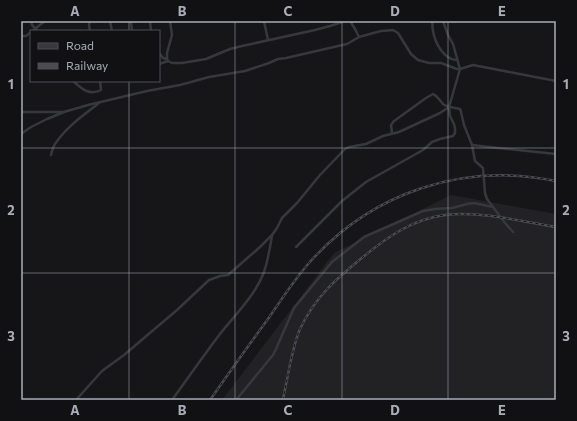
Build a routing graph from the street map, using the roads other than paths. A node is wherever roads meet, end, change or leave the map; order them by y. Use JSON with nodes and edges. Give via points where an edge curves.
{"nodes":[{"id":1,"x":30,"y":21,"type":"edge"},
{"id":2,"x":45,"y":21,"type":"edge"},
{"id":3,"x":170,"y":21,"type":"edge"},
{"id":4,"x":264,"y":21,"type":"edge"},
{"id":5,"x":345,"y":21,"type":"edge"},
{"id":6,"x":350,"y":21,"type":"edge"},
{"id":7,"x":432,"y":21,"type":"edge"},
{"id":8,"x":443,"y":21,"type":"edge"},
{"id":9,"x":36,"y":28,"type":"junction"},
{"id":10,"x":33,"y":30,"type":"edge"},
{"id":11,"x":30,"y":32,"type":"edge"},
{"id":12,"x":21,"y":36,"type":"edge"},
{"id":13,"x":360,"y":37,"type":"junction"},
{"id":14,"x":268,"y":40,"type":"junction"},
{"id":15,"x":160,"y":54,"type":"edge"},
{"id":16,"x":167,"y":60,"type":"junction"},
{"id":17,"x":457,"y":60,"type":"junction"},
{"id":18,"x":160,"y":64,"type":"edge"},
{"id":19,"x":460,"y":69,"type":"junction"},
{"id":20,"x":556,"y":81,"type":"edge"},
{"id":21,"x":75,"y":82,"type":"edge"},
{"id":22,"x":100,"y":82,"type":"edge"},
{"id":23,"x":101,"y":102,"type":"junction"},
{"id":24,"x":449,"y":107,"type":"junction"},
{"id":25,"x":21,"y":112,"type":"edge"},
{"id":26,"x":64,"y":112,"type":"junction"},
{"id":27,"x":392,"y":133,"type":"junction"},
{"id":28,"x":21,"y":134,"type":"edge"},
{"id":29,"x":472,"y":145,"type":"junction"},
{"id":30,"x":556,"y":154,"type":"edge"},
{"id":31,"x":50,"y":155,"type":"dead end"},
{"id":32,"x":493,"y":207,"type":"junction"},
{"id":33,"x":513,"y":232,"type":"dead end"},
{"id":34,"x":272,"y":235,"type":"junction"},
{"id":35,"x":296,"y":247,"type":"dead end"},
{"id":36,"x":76,"y":400,"type":"edge"},
{"id":37,"x":172,"y":400,"type":"edge"},
{"id":38,"x":236,"y":400,"type":"edge"}],
"edges":[{"from":1,"to":9,"type":"street"},
{"from":2,"to":9,"type":"street"},
{"from":3,"to":16,"type":"street","via":[[172,39]]},
{"from":4,"to":14,"type":"street"},
{"from":5,"to":14,"type":"street"},
{"from":6,"to":13,"type":"street"},
{"from":7,"to":17,"type":"street","via":[[433,34],[441,50],[447,57]]},
{"from":8,"to":17,"type":"street"},
{"from":9,"to":10,"type":"street"},
{"from":11,"to":12,"type":"street","via":[[26,36]]},
{"from":13,"to":19,"type":"street","via":[[393,30],[418,60]]},
{"from":13,"to":23,"type":"street","via":[[347,44],[278,59],[245,71]]},
{"from":14,"to":16,"type":"street","via":[[230,49],[206,59],[182,63]]},
{"from":15,"to":16,"type":"street"},
{"from":16,"to":18,"type":"street"},
{"from":17,"to":19,"type":"street"},
{"from":19,"to":20,"type":"street","via":[[473,65]]},
{"from":19,"to":24,"type":"street"},
{"from":21,"to":22,"type":"street","via":[[82,90],[99,92]]},
{"from":23,"to":26,"type":"street"},
{"from":23,"to":31,"type":"street","via":[[71,125],[55,144]]},
{"from":24,"to":27,"type":"street","via":[[430,118]]},
{"from":24,"to":27,"type":"street","via":[[434,94],[430,95],[392,123]]},
{"from":24,"to":29,"type":"street","via":[[460,109]]},
{"from":24,"to":35,"type":"street","via":[[455,129],[453,136],[432,142],[423,150],[366,182]]},
{"from":25,"to":26,"type":"street"},
{"from":26,"to":28,"type":"street"},
{"from":27,"to":34,"type":"street","via":[[366,144],[345,149],[282,218]]},
{"from":29,"to":30,"type":"street"},
{"from":29,"to":32,"type":"street","via":[[475,161],[482,168],[487,199]]},
{"from":32,"to":33,"type":"street"},
{"from":32,"to":38,"type":"street","via":[[474,203],[452,208],[429,209],[364,237],[332,262],[294,308],[276,349]]},
{"from":34,"to":36,"type":"street","via":[[228,275],[209,280],[177,310],[102,371]]},
{"from":34,"to":37,"type":"street","via":[[269,257],[255,290]]}]}
